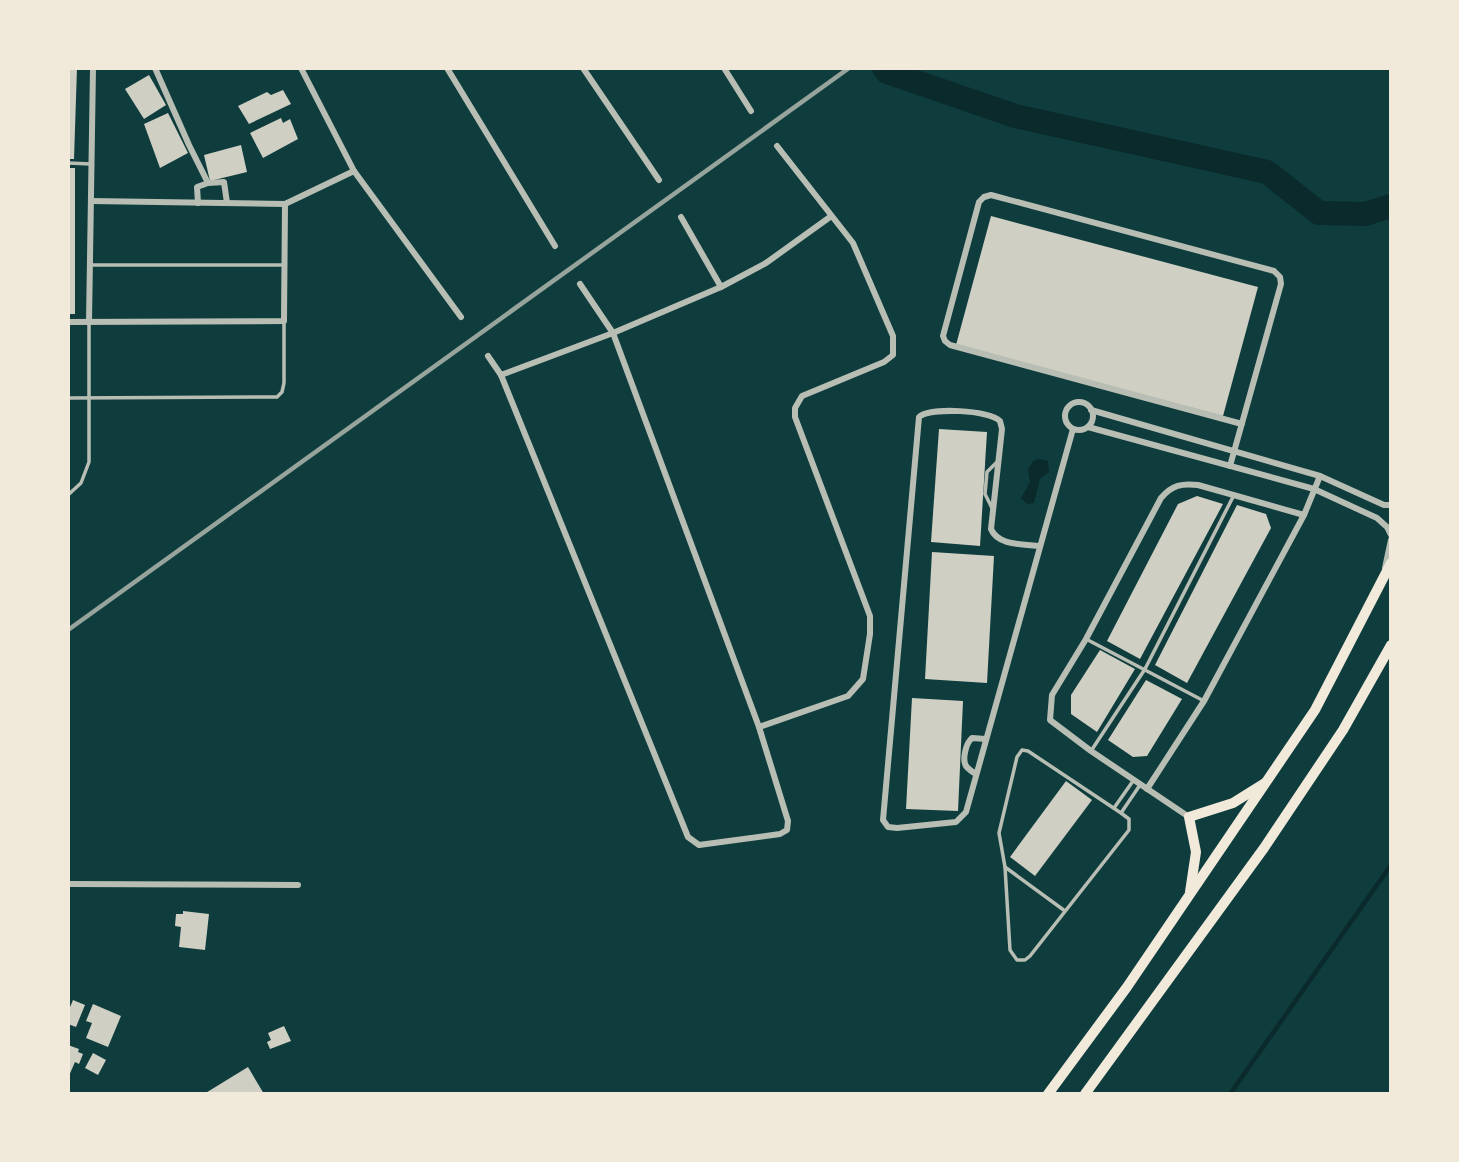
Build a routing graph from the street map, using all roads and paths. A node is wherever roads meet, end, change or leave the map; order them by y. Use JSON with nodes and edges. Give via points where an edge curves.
{"nodes":[{"id":1,"x":93,"y":68,"type":"edge"},
{"id":2,"x":155,"y":68,"type":"edge"},
{"id":3,"x":301,"y":68,"type":"edge"},
{"id":4,"x":447,"y":68,"type":"edge"},
{"id":5,"x":583,"y":68,"type":"edge"},
{"id":6,"x":724,"y":68,"type":"edge"},
{"id":7,"x":751,"y":111,"type":"dead end"},
{"id":8,"x":778,"y":146,"type":"dead end"},
{"id":9,"x":68,"y":163,"type":"edge"},
{"id":10,"x":92,"y":164,"type":"junction"},
{"id":11,"x":354,"y":171,"type":"junction"},
{"id":12,"x":659,"y":180,"type":"dead end"},
{"id":13,"x":208,"y":183,"type":"junction"},
{"id":14,"x":91,"y":201,"type":"junction"},
{"id":15,"x":198,"y":203,"type":"junction"},
{"id":16,"x":227,"y":203,"type":"junction"},
{"id":17,"x":285,"y":204,"type":"junction"},
{"id":18,"x":681,"y":217,"type":"dead end"},
{"id":19,"x":830,"y":217,"type":"junction"},
{"id":20,"x":555,"y":246,"type":"dead end"},
{"id":21,"x":90,"y":265,"type":"junction"},
{"id":22,"x":284,"y":265,"type":"junction"},
{"id":23,"x":580,"y":284,"type":"dead end"},
{"id":24,"x":721,"y":287,"type":"junction"},
{"id":25,"x":461,"y":317,"type":"dead end"},
{"id":26,"x":284,"y":321,"type":"junction"},
{"id":27,"x":68,"y":322,"type":"edge"},
{"id":28,"x":89,"y":322,"type":"junction"},
{"id":29,"x":613,"y":333,"type":"junction"},
{"id":30,"x":488,"y":356,"type":"dead end"},
{"id":31,"x":501,"y":375,"type":"junction"},
{"id":32,"x":68,"y":398,"type":"edge"},
{"id":33,"x":89,"y":398,"type":"junction"},
{"id":34,"x":1091,"y":410,"type":"junction"},
{"id":35,"x":1242,"y":424,"type":"junction"},
{"id":36,"x":1088,"y":426,"type":"junction"},
{"id":37,"x":1073,"y":429,"type":"junction"},
{"id":38,"x":1234,"y":451,"type":"junction"},
{"id":39,"x":1230,"y":466,"type":"junction"},
{"id":40,"x":1320,"y":476,"type":"junction"},
{"id":41,"x":1314,"y":489,"type":"junction"},
{"id":42,"x":68,"y":495,"type":"edge"},
{"id":43,"x":1234,"y":495,"type":"junction"},
{"id":44,"x":1391,"y":505,"type":"edge"},
{"id":45,"x":1304,"y":515,"type":"junction"},
{"id":46,"x":1391,"y":537,"type":"edge"},
{"id":47,"x":1040,"y":546,"type":"junction"},
{"id":48,"x":1391,"y":563,"type":"edge"},
{"id":49,"x":1383,"y":581,"type":"junction"},
{"id":50,"x":1086,"y":639,"type":"junction"},
{"id":51,"x":1391,"y":645,"type":"edge"},
{"id":52,"x":1145,"y":670,"type":"junction"},
{"id":53,"x":1205,"y":701,"type":"junction"},
{"id":54,"x":759,"y":727,"type":"junction"},
{"id":55,"x":986,"y":739,"type":"junction"},
{"id":56,"x":1091,"y":751,"type":"junction"},
{"id":57,"x":976,"y":774,"type":"junction"},
{"id":58,"x":1133,"y":780,"type":"junction"},
{"id":59,"x":1268,"y":781,"type":"junction"},
{"id":60,"x":1140,"y":785,"type":"junction"},
{"id":61,"x":1147,"y":789,"type":"junction"},
{"id":62,"x":1114,"y":808,"type":"junction"},
{"id":63,"x":1121,"y":813,"type":"junction"},
{"id":64,"x":1189,"y":817,"type":"junction"},
{"id":65,"x":1005,"y":867,"type":"junction"},
{"id":66,"x":68,"y":884,"type":"edge"},
{"id":67,"x":298,"y":885,"type":"dead end"},
{"id":68,"x":1189,"y":895,"type":"junction"},
{"id":69,"x":1065,"y":911,"type":"junction"},
{"id":70,"x":1048,"y":1094,"type":"edge"},
{"id":71,"x":1085,"y":1094,"type":"edge"}],
"edges":[{"from":1,"to":10,"type":"street"},
{"from":2,"to":13,"type":"street"},
{"from":3,"to":11,"type":"street"},
{"from":4,"to":20,"type":"street"},
{"from":5,"to":12,"type":"street"},
{"from":6,"to":7,"type":"street"},
{"from":8,"to":19,"type":"street"},
{"from":9,"to":10,"type":"lane"},
{"from":10,"to":14,"type":"street"},
{"from":11,"to":17,"type":"street"},
{"from":11,"to":25,"type":"street"},
{"from":13,"to":15,"type":"street","via":[[197,187]]},
{"from":13,"to":16,"type":"street","via":[[225,182]]},
{"from":14,"to":15,"type":"street"},
{"from":14,"to":21,"type":"street"},
{"from":15,"to":16,"type":"street"},
{"from":16,"to":17,"type":"street"},
{"from":17,"to":22,"type":"street"},
{"from":18,"to":24,"type":"street"},
{"from":19,"to":24,"type":"street","via":[[766,263]]},
{"from":19,"to":54,"type":"street","via":[[853,243],[893,336],[893,355],[802,396],[795,417],[870,616],[868,645],[863,679],[848,696]]},
{"from":21,"to":22,"type":"lane"},
{"from":21,"to":28,"type":"street"},
{"from":22,"to":26,"type":"street"},
{"from":23,"to":29,"type":"street"},
{"from":24,"to":29,"type":"street"},
{"from":26,"to":28,"type":"street"},
{"from":26,"to":33,"type":"lane","via":[[284,383],[277,397]]},
{"from":27,"to":28,"type":"street"},
{"from":28,"to":33,"type":"lane"},
{"from":29,"to":31,"type":"street"},
{"from":29,"to":54,"type":"street"},
{"from":30,"to":31,"type":"street"},
{"from":31,"to":54,"type":"street","via":[[688,837],[699,845],[787,830]]},
{"from":32,"to":33,"type":"lane"},
{"from":33,"to":42,"type":"lane","via":[[88,468]]},
{"from":34,"to":36,"type":"street"},
{"from":34,"to":37,"type":"street","via":[[1080,403],[1067,409],[1065,418]]},
{"from":34,"to":38,"type":"street"},
{"from":35,"to":35,"type":"street","via":[[1281,284],[1274,271],[990,195],[979,202],[945,341]]},
{"from":35,"to":38,"type":"street"},
{"from":36,"to":37,"type":"street"},
{"from":36,"to":39,"type":"street"},
{"from":37,"to":47,"type":"street"},
{"from":38,"to":39,"type":"street"},
{"from":38,"to":40,"type":"street"},
{"from":39,"to":41,"type":"street"},
{"from":40,"to":41,"type":"street"},
{"from":40,"to":44,"type":"street"},
{"from":41,"to":45,"type":"street"},
{"from":41,"to":46,"type":"street","via":[[1377,519]]},
{"from":43,"to":45,"type":"street"},
{"from":43,"to":50,"type":"street","via":[[1182,483],[1169,489]]},
{"from":43,"to":52,"type":"lane"},
{"from":45,"to":53,"type":"street"},
{"from":46,"to":49,"type":"street"},
{"from":47,"to":55,"type":"street"},
{"from":47,"to":57,"type":"street","via":[[1000,540],[991,528],[1002,429],[996,418],[932,411],[919,417],[883,820],[888,827],[897,828],[956,822],[966,811]]},
{"from":48,"to":49,"type":"main road"},
{"from":49,"to":59,"type":"main road","via":[[1315,710]]},
{"from":50,"to":52,"type":"lane"},
{"from":50,"to":56,"type":"street","via":[[1049,707],[1050,720]]},
{"from":51,"to":71,"type":"main road","via":[[1343,730],[1271,838]]},
{"from":52,"to":53,"type":"lane"},
{"from":52,"to":56,"type":"lane"},
{"from":53,"to":61,"type":"street"},
{"from":55,"to":57,"type":"street"},
{"from":55,"to":57,"type":"street","via":[[972,738],[967,743],[965,762]]},
{"from":56,"to":58,"type":"street"},
{"from":58,"to":60,"type":"street"},
{"from":58,"to":62,"type":"lane"},
{"from":59,"to":64,"type":"main road","via":[[1233,803]]},
{"from":59,"to":68,"type":"main road"},
{"from":60,"to":61,"type":"street"},
{"from":60,"to":63,"type":"lane"},
{"from":61,"to":64,"type":"street"},
{"from":62,"to":63,"type":"lane"},
{"from":62,"to":65,"type":"lane","via":[[1022,750],[999,833]]},
{"from":63,"to":69,"type":"lane","via":[[1129,819],[1129,830]]},
{"from":64,"to":68,"type":"main road","via":[[1196,852]]},
{"from":65,"to":69,"type":"lane"},
{"from":65,"to":69,"type":"lane","via":[[1010,950],[1017,960],[1030,956]]},
{"from":66,"to":67,"type":"street"},
{"from":68,"to":70,"type":"main road"}]}
